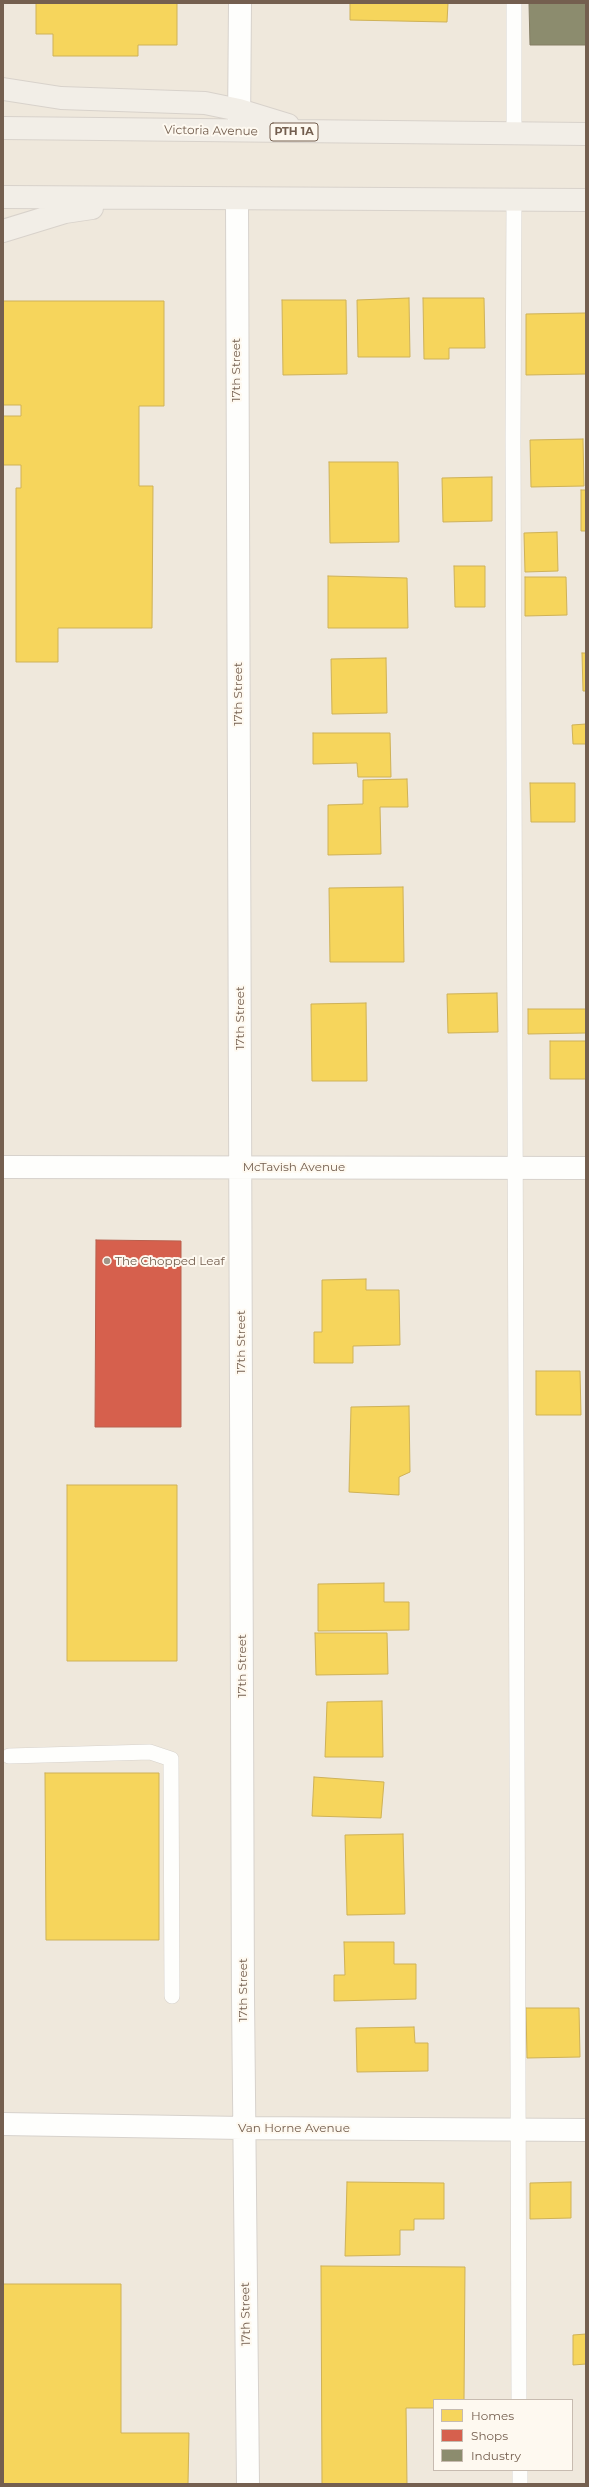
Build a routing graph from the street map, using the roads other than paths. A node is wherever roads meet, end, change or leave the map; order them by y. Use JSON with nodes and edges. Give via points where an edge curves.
{"nodes":[{"id":1,"x":240,"y":3,"type":"edge"},
{"id":2,"x":514,"y":3,"type":"edge"},
{"id":3,"x":3,"y":89,"type":"edge"},
{"id":4,"x":239,"y":110,"type":"junction"},
{"id":5,"x":3,"y":128,"type":"edge"},
{"id":6,"x":239,"y":131,"type":"junction"},
{"id":7,"x":339,"y":133,"type":"junction"},
{"id":8,"x":514,"y":134,"type":"junction"},
{"id":9,"x":586,"y":134,"type":"edge"},
{"id":10,"x":3,"y":197,"type":"edge"},
{"id":11,"x":156,"y":199,"type":"junction"},
{"id":12,"x":237,"y":200,"type":"junction"},
{"id":13,"x":514,"y":200,"type":"junction"},
{"id":14,"x":586,"y":200,"type":"edge"},
{"id":15,"x":3,"y":232,"type":"edge"},
{"id":16,"x":3,"y":1167,"type":"edge"},
{"id":17,"x":241,"y":1167,"type":"junction"},
{"id":18,"x":515,"y":1168,"type":"junction"},
{"id":19,"x":586,"y":1168,"type":"edge"},
{"id":20,"x":9,"y":1756,"type":"dead end"},
{"id":21,"x":172,"y":1996,"type":"dead end"},
{"id":22,"x":3,"y":2124,"type":"edge"},
{"id":23,"x":243,"y":2128,"type":"junction"},
{"id":24,"x":519,"y":2130,"type":"junction"},
{"id":25,"x":586,"y":2130,"type":"edge"},
{"id":26,"x":519,"y":2399,"type":"edge"},
{"id":27,"x":520,"y":2471,"type":"edge"},
{"id":28,"x":248,"y":2484,"type":"edge"},
{"id":29,"x":520,"y":2484,"type":"edge"}],
"edges":[{"from":1,"to":4,"type":"street"},
{"from":2,"to":8,"type":"lane"},
{"from":3,"to":4,"type":"main road","via":[[62,98],[179,101]]},
{"from":4,"to":6,"type":"street"},
{"from":4,"to":7,"type":"main road","via":[[279,123]]},
{"from":5,"to":6,"type":"main road","name":"Victoria Avenue","number":"PTH 1A"},
{"from":6,"to":7,"type":"main road","name":"Victoria Avenue","number":"PTH 1A"},
{"from":7,"to":8,"type":"main road","name":"Victoria Avenue","number":"PTH 1A"},
{"from":8,"to":9,"type":"main road","name":"Victoria Avenue","number":"PTH 1A"},
{"from":10,"to":11,"type":"main road"},
{"from":11,"to":12,"type":"main road"},
{"from":11,"to":15,"type":"main road","via":[[65,212]]},
{"from":12,"to":13,"type":"main road"},
{"from":12,"to":17,"type":"street","name":"17th Street"},
{"from":13,"to":14,"type":"main road"},
{"from":13,"to":18,"type":"lane"},
{"from":16,"to":17,"type":"street","name":"McTavish Avenue"},
{"from":17,"to":18,"type":"street","name":"McTavish Avenue"},
{"from":17,"to":23,"type":"street","name":"17th Street"},
{"from":18,"to":19,"type":"street","name":"McTavish Avenue"},
{"from":18,"to":24,"type":"lane"},
{"from":20,"to":21,"type":"lane","via":[[150,1752],[171,1759]]},
{"from":22,"to":23,"type":"street","name":"Van Horne Avenue"},
{"from":23,"to":24,"type":"street","name":"Van Horne Avenue"},
{"from":23,"to":28,"type":"street","name":"17th Street"},
{"from":24,"to":25,"type":"street","name":"Van Horne Avenue"},
{"from":24,"to":26,"type":"lane"},
{"from":27,"to":29,"type":"lane"}]}
